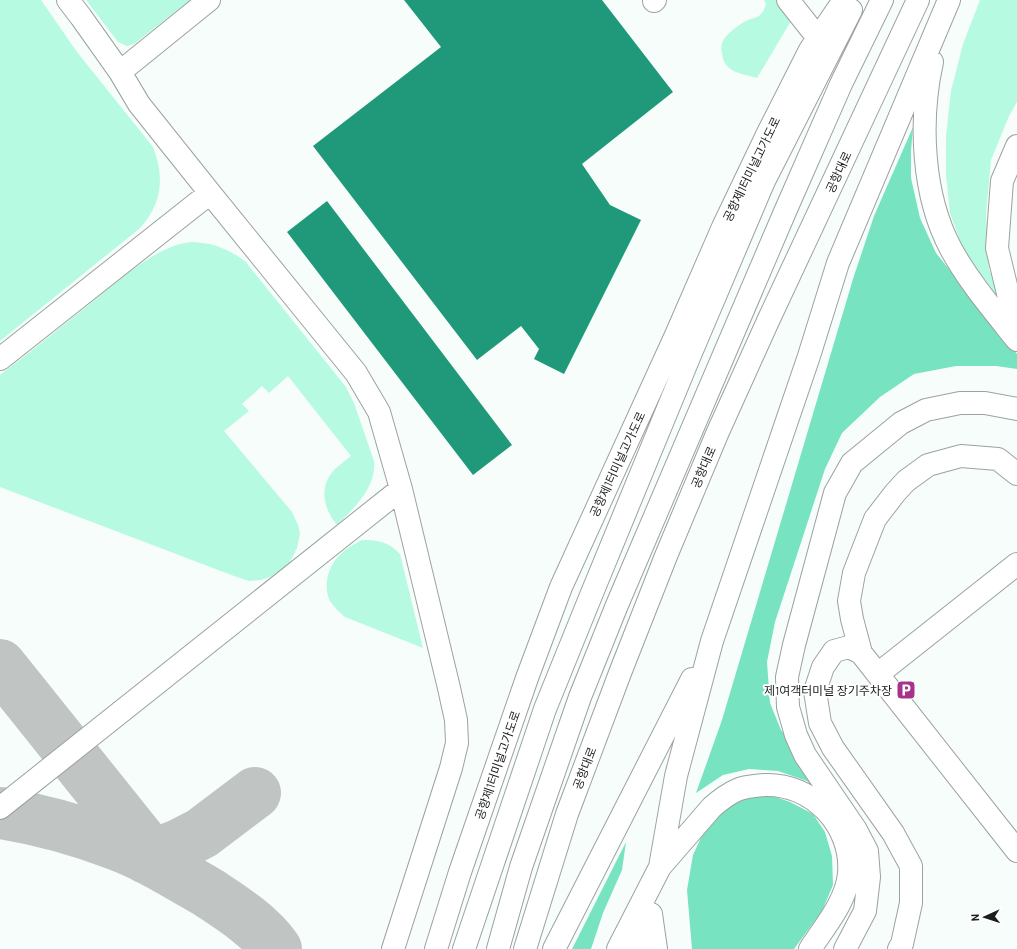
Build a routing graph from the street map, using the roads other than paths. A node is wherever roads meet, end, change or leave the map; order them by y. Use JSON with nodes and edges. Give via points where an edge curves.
{"nodes":[{"id":1,"x":68,"y":0,"type":"edge"},
{"id":2,"x":209,"y":0,"type":"edge"},
{"id":3,"x":788,"y":0,"type":"edge"},
{"id":4,"x":844,"y":0,"type":"edge"},
{"id":5,"x":856,"y":0,"type":"edge"},
{"id":6,"x":882,"y":0,"type":"edge"},
{"id":7,"x":918,"y":0,"type":"edge"},
{"id":8,"x":949,"y":1,"type":"edge"},
{"id":9,"x":818,"y":38,"type":"junction"},
{"id":10,"x":120,"y":72,"type":"junction"},
{"id":11,"x":1017,"y":146,"type":"edge"},
{"id":12,"x":210,"y":193,"type":"junction"},
{"id":13,"x":1017,"y":319,"type":"edge"},
{"id":14,"x":1017,"y":340,"type":"edge"},
{"id":15,"x":0,"y":359,"type":"edge"},
{"id":16,"x":1017,"y":409,"type":"edge"},
{"id":17,"x":1017,"y":474,"type":"edge"},
{"id":18,"x":401,"y":489,"type":"junction"},
{"id":19,"x":1017,"y":564,"type":"edge"},
{"id":20,"x":712,"y":641,"type":"junction"},
{"id":21,"x":861,"y":653,"type":"junction"},
{"id":22,"x":878,"y":674,"type":"junction"},
{"id":23,"x":0,"y":808,"type":"edge"},
{"id":24,"x":1017,"y":851,"type":"edge"},
{"id":25,"x":660,"y":867,"type":"junction"},
{"id":26,"x":648,"y":893,"type":"junction"},
{"id":27,"x":644,"y":926,"type":"junction"},
{"id":28,"x":394,"y":949,"type":"edge"},
{"id":29,"x":436,"y":949,"type":"edge"},
{"id":30,"x":464,"y":949,"type":"edge"},
{"id":31,"x":498,"y":949,"type":"edge"},
{"id":32,"x":524,"y":949,"type":"edge"},
{"id":33,"x":554,"y":949,"type":"edge"},
{"id":34,"x":618,"y":949,"type":"edge"},
{"id":35,"x":638,"y":949,"type":"edge"},
{"id":36,"x":643,"y":949,"type":"edge"},
{"id":37,"x":656,"y":949,"type":"edge"},
{"id":38,"x":810,"y":949,"type":"edge"},
{"id":39,"x":845,"y":949,"type":"edge"},
{"id":40,"x":899,"y":949,"type":"edge"}],
"edges":[{"from":1,"to":10,"type":"street"},
{"from":2,"to":10,"type":"street"},
{"from":3,"to":9,"type":"street"},
{"from":4,"to":9,"type":"street","name":"공항제1터미널고가도로"},
{"from":5,"to":30,"type":"street","via":[[764,181],[690,355],[545,709]]},
{"from":6,"to":31,"type":"street","via":[[841,84],[787,206],[580,697],[521,867]]},
{"from":7,"to":32,"type":"street","name":"공항대로","via":[[717,434],[666,556],[567,814]]},
{"from":8,"to":14,"type":"street","via":[[937,39],[926,102],[925,136],[930,183],[942,228],[951,249],[980,294]]},
{"from":8,"to":20,"type":"street","via":[[838,263],[807,363]]},
{"from":9,"to":29,"type":"street","name":"공항제1터미널고가도로","via":[[723,227],[561,587],[460,872]]},
{"from":10,"to":12,"type":"street","via":[[139,104]]},
{"from":11,"to":13,"type":"street","via":[[1002,181],[997,248],[1010,302]]},
{"from":12,"to":15,"type":"street"},
{"from":12,"to":18,"type":"street","via":[[356,373],[379,412]]},
{"from":16,"to":39,"type":"street","via":[[985,403],[960,403],[926,410],[901,423],[852,463],[835,493],[787,676],[788,707],[796,736],[805,755],[856,830],[867,851],[869,877],[865,911]]},
{"from":17,"to":21,"type":"street","via":[[998,459],[961,456],[928,465],[906,481],[895,493],[875,519],[854,573],[850,601]]},
{"from":18,"to":23,"type":"street"},
{"from":18,"to":28,"type":"street","via":[[449,688],[456,720],[457,742]]},
{"from":19,"to":22,"type":"street"},
{"from":20,"to":25,"type":"street","via":[[676,776]]},
{"from":20,"to":33,"type":"street"},
{"from":21,"to":22,"type":"street"},
{"from":21,"to":40,"type":"street","via":[[849,647],[834,651],[823,668],[815,691],[817,707],[820,723],[833,748],[893,833],[911,866],[911,903]]},
{"from":22,"to":24,"type":"street"},
{"from":25,"to":26,"type":"street"},
{"from":25,"to":38,"type":"street","via":[[712,807],[738,790],[778,785],[807,795],[825,808],[844,835],[849,873],[839,905]]},
{"from":26,"to":27,"type":"street"},
{"from":26,"to":34,"type":"street"},
{"from":26,"to":37,"type":"street"},
{"from":27,"to":35,"type":"street"},
{"from":27,"to":36,"type":"street"}]}
